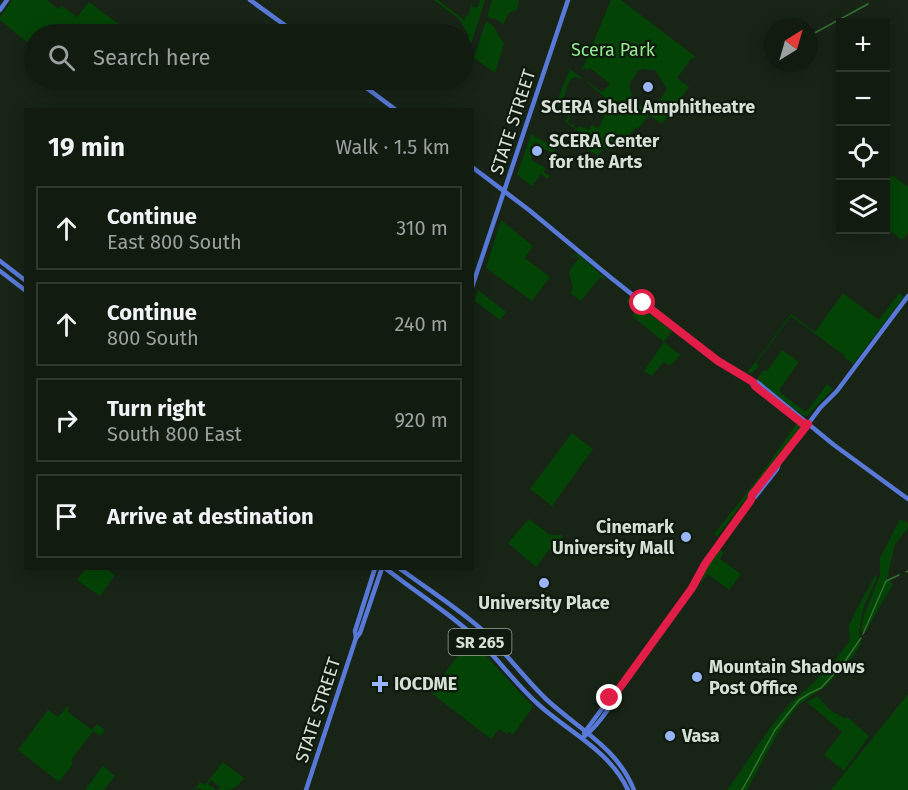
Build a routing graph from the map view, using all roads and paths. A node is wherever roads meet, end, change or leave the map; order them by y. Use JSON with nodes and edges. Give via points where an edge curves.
{"nodes":[{"id":1,"x":8,"y":0,"type":"edge"},
{"id":2,"x":250,"y":0,"type":"edge"},
{"id":3,"x":568,"y":0,"type":"edge"},
{"id":4,"x":0,"y":10,"type":"edge"},
{"id":5,"x":283,"y":24,"type":"edge"},
{"id":6,"x":369,"y":90,"type":"edge"},
{"id":7,"x":393,"y":108,"type":"edge"},
{"id":8,"x":474,"y":168,"type":"edge"},
{"id":9,"x":505,"y":191,"type":"junction"},
{"id":10,"x":0,"y":261,"type":"edge"},
{"id":11,"x":0,"y":271,"type":"edge"},
{"id":12,"x":24,"y":279,"type":"edge"},
{"id":13,"x":474,"y":281,"type":"edge"},
{"id":14,"x":24,"y":289,"type":"edge"},
{"id":15,"x":908,"y":296,"type":"edge"},
{"id":16,"x":808,"y":424,"type":"junction"},
{"id":17,"x":779,"y":463,"type":"junction"},
{"id":18,"x":773,"y":467,"type":"junction"},
{"id":19,"x":764,"y":486,"type":"junction"},
{"id":20,"x":908,"y":499,"type":"edge"},
{"id":21,"x":751,"y":500,"type":"junction"},
{"id":22,"x":374,"y":570,"type":"edge"},
{"id":23,"x":382,"y":570,"type":"edge"},
{"id":24,"x":386,"y":570,"type":"edge"},
{"id":25,"x":402,"y":570,"type":"edge"},
{"id":26,"x":356,"y":638,"type":"junction"},
{"id":27,"x":588,"y":732,"type":"junction"},
{"id":28,"x":582,"y":738,"type":"junction"},
{"id":29,"x":306,"y":790,"type":"edge"},
{"id":30,"x":628,"y":790,"type":"edge"},
{"id":31,"x":634,"y":790,"type":"edge"}],
"edges":[{"from":1,"to":4,"type":"main road"},
{"from":2,"to":5,"type":"main road"},
{"from":3,"to":9,"type":"main road","name":"STATE STREET"},
{"from":6,"to":7,"type":"main road"},
{"from":8,"to":9,"type":"main road"},
{"from":9,"to":13,"type":"main road","name":"STATE STREET"},
{"from":9,"to":16,"type":"main road","via":[[692,342]]},
{"from":10,"to":12,"type":"main road"},
{"from":11,"to":14,"type":"main road"},
{"from":15,"to":16,"type":"main road","via":[[837,392]]},
{"from":16,"to":17,"type":"main road"},
{"from":16,"to":20,"type":"main road"},
{"from":17,"to":18,"type":"main road"},
{"from":17,"to":19,"type":"main road"},
{"from":18,"to":19,"type":"main road"},
{"from":18,"to":21,"type":"main road"},
{"from":19,"to":21,"type":"main road"},
{"from":21,"to":27,"type":"main road"},
{"from":22,"to":26,"type":"main road","name":"STATE STREET"},
{"from":23,"to":26,"type":"main road","name":"STATE STREET"},
{"from":24,"to":28,"type":"main road","number":"SR 265","via":[[460,624],[534,700]]},
{"from":25,"to":27,"type":"main road","number":"SR 265","via":[[471,621],[546,699]]},
{"from":26,"to":29,"type":"main road","name":"STATE STREET"},
{"from":27,"to":28,"type":"main road"},
{"from":27,"to":31,"type":"main road","number":"SR 265","via":[[618,760]]},
{"from":28,"to":30,"type":"main road","number":"SR 265","via":[[613,765]]}]}
